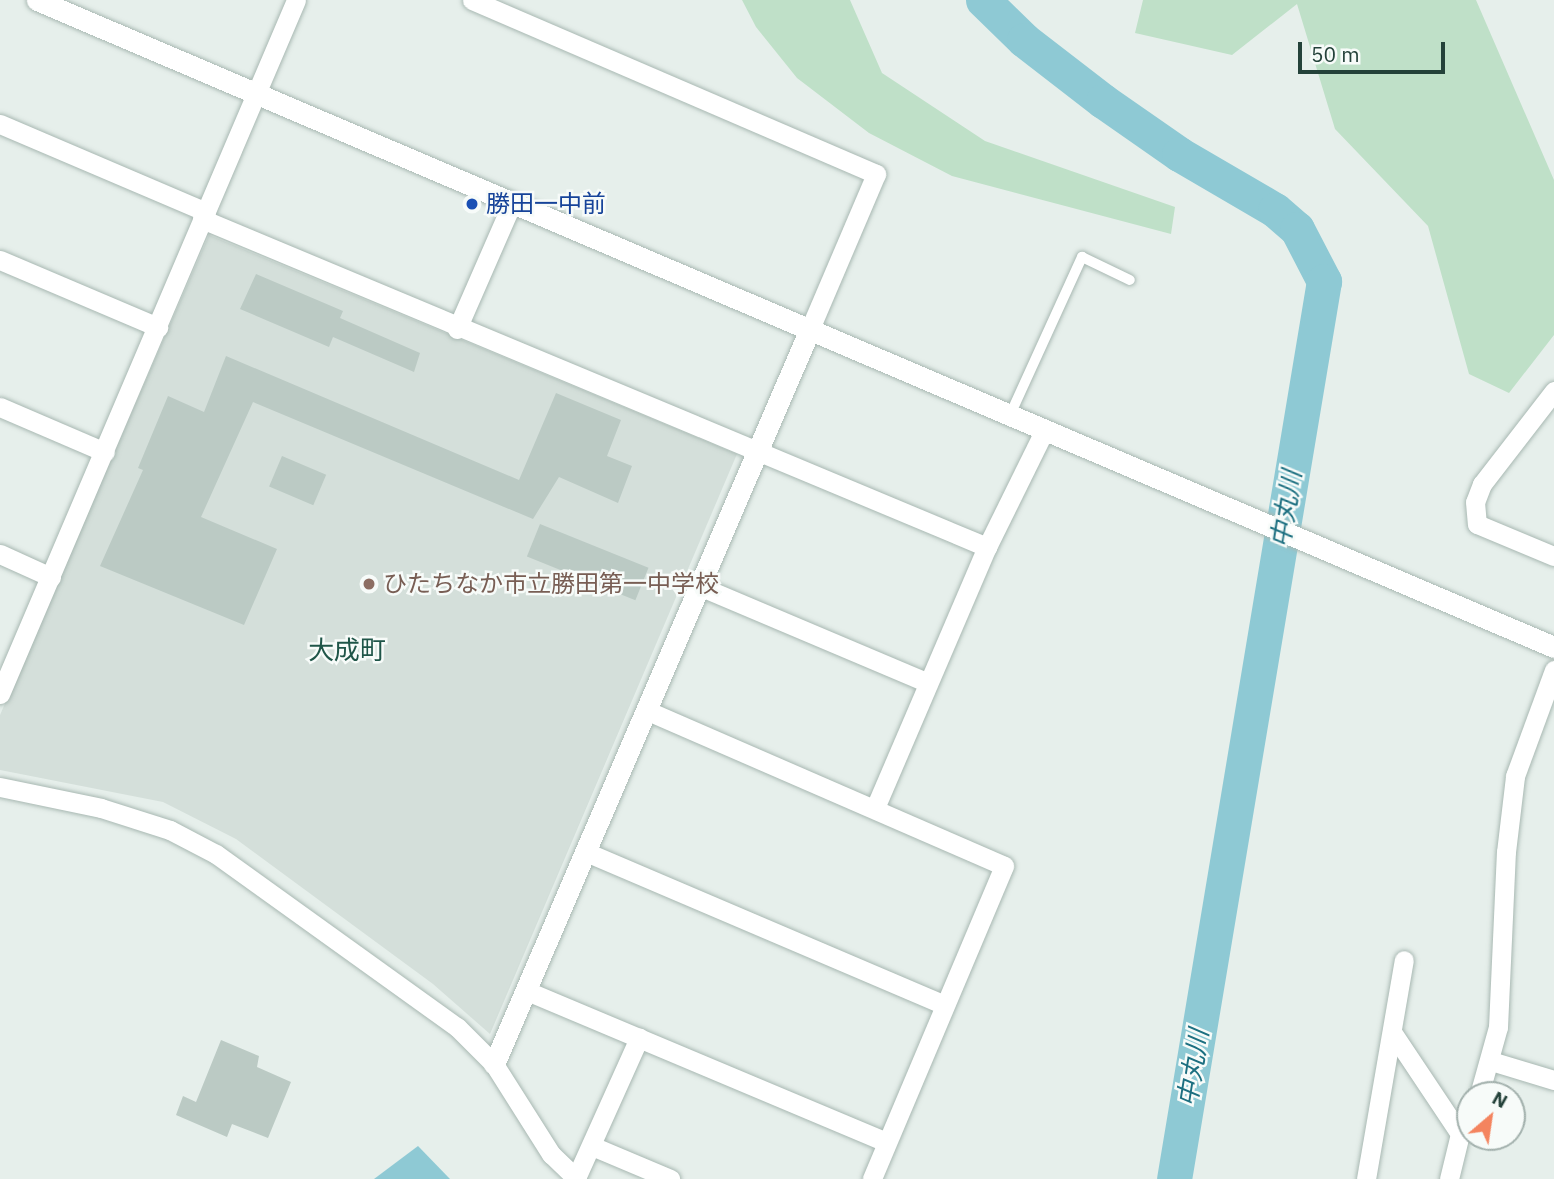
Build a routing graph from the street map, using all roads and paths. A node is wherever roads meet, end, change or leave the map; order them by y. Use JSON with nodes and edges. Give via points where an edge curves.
{"nodes":[{"id":1,"x":37,"y":0,"type":"edge"},
{"id":2,"x":296,"y":0,"type":"edge"},
{"id":3,"x":472,"y":0,"type":"edge"},
{"id":4,"x":256,"y":93,"type":"junction"},
{"id":5,"x":0,"y":124,"type":"edge"},
{"id":6,"x":512,"y":203,"type":"junction"},
{"id":7,"x":204,"y":215,"type":"junction"},
{"id":8,"x":0,"y":260,"type":"edge"},
{"id":9,"x":1130,"y":280,"type":"dead end"},
{"id":10,"x":158,"y":327,"type":"junction"},
{"id":11,"x":457,"y":329,"type":"junction"},
{"id":12,"x":810,"y":329,"type":"junction"},
{"id":13,"x":1554,"y":391,"type":"edge"},
{"id":14,"x":0,"y":407,"type":"edge"},
{"id":15,"x":1010,"y":415,"type":"junction"},
{"id":16,"x":1045,"y":429,"type":"junction"},
{"id":17,"x":105,"y":452,"type":"junction"},
{"id":18,"x":759,"y":452,"type":"junction"},
{"id":19,"x":986,"y":547,"type":"junction"},
{"id":20,"x":0,"y":554,"type":"edge"},
{"id":21,"x":1554,"y":556,"type":"edge"},
{"id":22,"x":51,"y":576,"type":"junction"},
{"id":23,"x":699,"y":586,"type":"junction"},
{"id":24,"x":1554,"y":647,"type":"edge"},
{"id":25,"x":1554,"y":670,"type":"edge"},
{"id":26,"x":926,"y":682,"type":"junction"},
{"id":27,"x":2,"y":684,"type":"edge"},
{"id":28,"x":648,"y":710,"type":"junction"},
{"id":29,"x":0,"y":787,"type":"edge"},
{"id":30,"x":875,"y":808,"type":"junction"},
{"id":31,"x":586,"y":852,"type":"junction"},
{"id":32,"x":1404,"y":960,"type":"dead end"},
{"id":33,"x":527,"y":991,"type":"junction"},
{"id":34,"x":946,"y":1005,"type":"junction"},
{"id":35,"x":1392,"y":1032,"type":"junction"},
{"id":36,"x":639,"y":1038,"type":"junction"},
{"id":37,"x":1491,"y":1061,"type":"junction"},
{"id":38,"x":494,"y":1064,"type":"junction"},
{"id":39,"x":1554,"y":1080,"type":"edge"},
{"id":40,"x":1484,"y":1081,"type":"edge"},
{"id":41,"x":1456,"y":1128,"type":"edge"},
{"id":42,"x":887,"y":1142,"type":"junction"},
{"id":43,"x":592,"y":1146,"type":"junction"},
{"id":44,"x":1457,"y":1151,"type":"edge"},
{"id":45,"x":1453,"y":1176,"type":"edge"},
{"id":46,"x":577,"y":1179,"type":"edge"},
{"id":47,"x":670,"y":1179,"type":"edge"},
{"id":48,"x":872,"y":1179,"type":"edge"},
{"id":49,"x":1366,"y":1179,"type":"edge"}],
"edges":[{"from":1,"to":4,"type":"street"},
{"from":2,"to":4,"type":"street"},
{"from":3,"to":12,"type":"street","via":[[876,174]]},
{"from":4,"to":6,"type":"street"},
{"from":4,"to":7,"type":"street"},
{"from":5,"to":7,"type":"street"},
{"from":6,"to":11,"type":"street"},
{"from":6,"to":12,"type":"street"},
{"from":7,"to":10,"type":"street"},
{"from":7,"to":11,"type":"street"},
{"from":8,"to":10,"type":"street"},
{"from":9,"to":15,"type":"lane","via":[[1082,257]]},
{"from":10,"to":17,"type":"street"},
{"from":11,"to":18,"type":"street"},
{"from":12,"to":15,"type":"street"},
{"from":12,"to":18,"type":"street"},
{"from":13,"to":21,"type":"street","via":[[1482,484],[1475,502],[1477,524]]},
{"from":14,"to":17,"type":"street"},
{"from":15,"to":16,"type":"street"},
{"from":16,"to":19,"type":"street"},
{"from":16,"to":24,"type":"street"},
{"from":17,"to":22,"type":"street"},
{"from":18,"to":19,"type":"street"},
{"from":18,"to":23,"type":"street"},
{"from":19,"to":26,"type":"street"},
{"from":20,"to":22,"type":"street"},
{"from":22,"to":27,"type":"street"},
{"from":23,"to":26,"type":"street"},
{"from":23,"to":28,"type":"street"},
{"from":25,"to":37,"type":"street","via":[[1515,776],[1506,852],[1503,982]]},
{"from":26,"to":30,"type":"street"},
{"from":28,"to":30,"type":"street"},
{"from":28,"to":31,"type":"street"},
{"from":29,"to":38,"type":"street","via":[[101,808],[170,830],[216,854],[424,1000]]},
{"from":30,"to":34,"type":"street","via":[[1004,866]]},
{"from":31,"to":33,"type":"street"},
{"from":31,"to":34,"type":"street"},
{"from":32,"to":35,"type":"street"},
{"from":33,"to":36,"type":"street"},
{"from":33,"to":38,"type":"street"},
{"from":34,"to":42,"type":"street"},
{"from":35,"to":41,"type":"street"},
{"from":35,"to":49,"type":"street"},
{"from":36,"to":42,"type":"street"},
{"from":36,"to":43,"type":"street"},
{"from":37,"to":39,"type":"street"},
{"from":37,"to":40,"type":"street"},
{"from":38,"to":46,"type":"street","via":[[551,1154]]},
{"from":42,"to":48,"type":"street"},
{"from":43,"to":46,"type":"street"},
{"from":43,"to":47,"type":"street"},
{"from":44,"to":45,"type":"street"}]}
